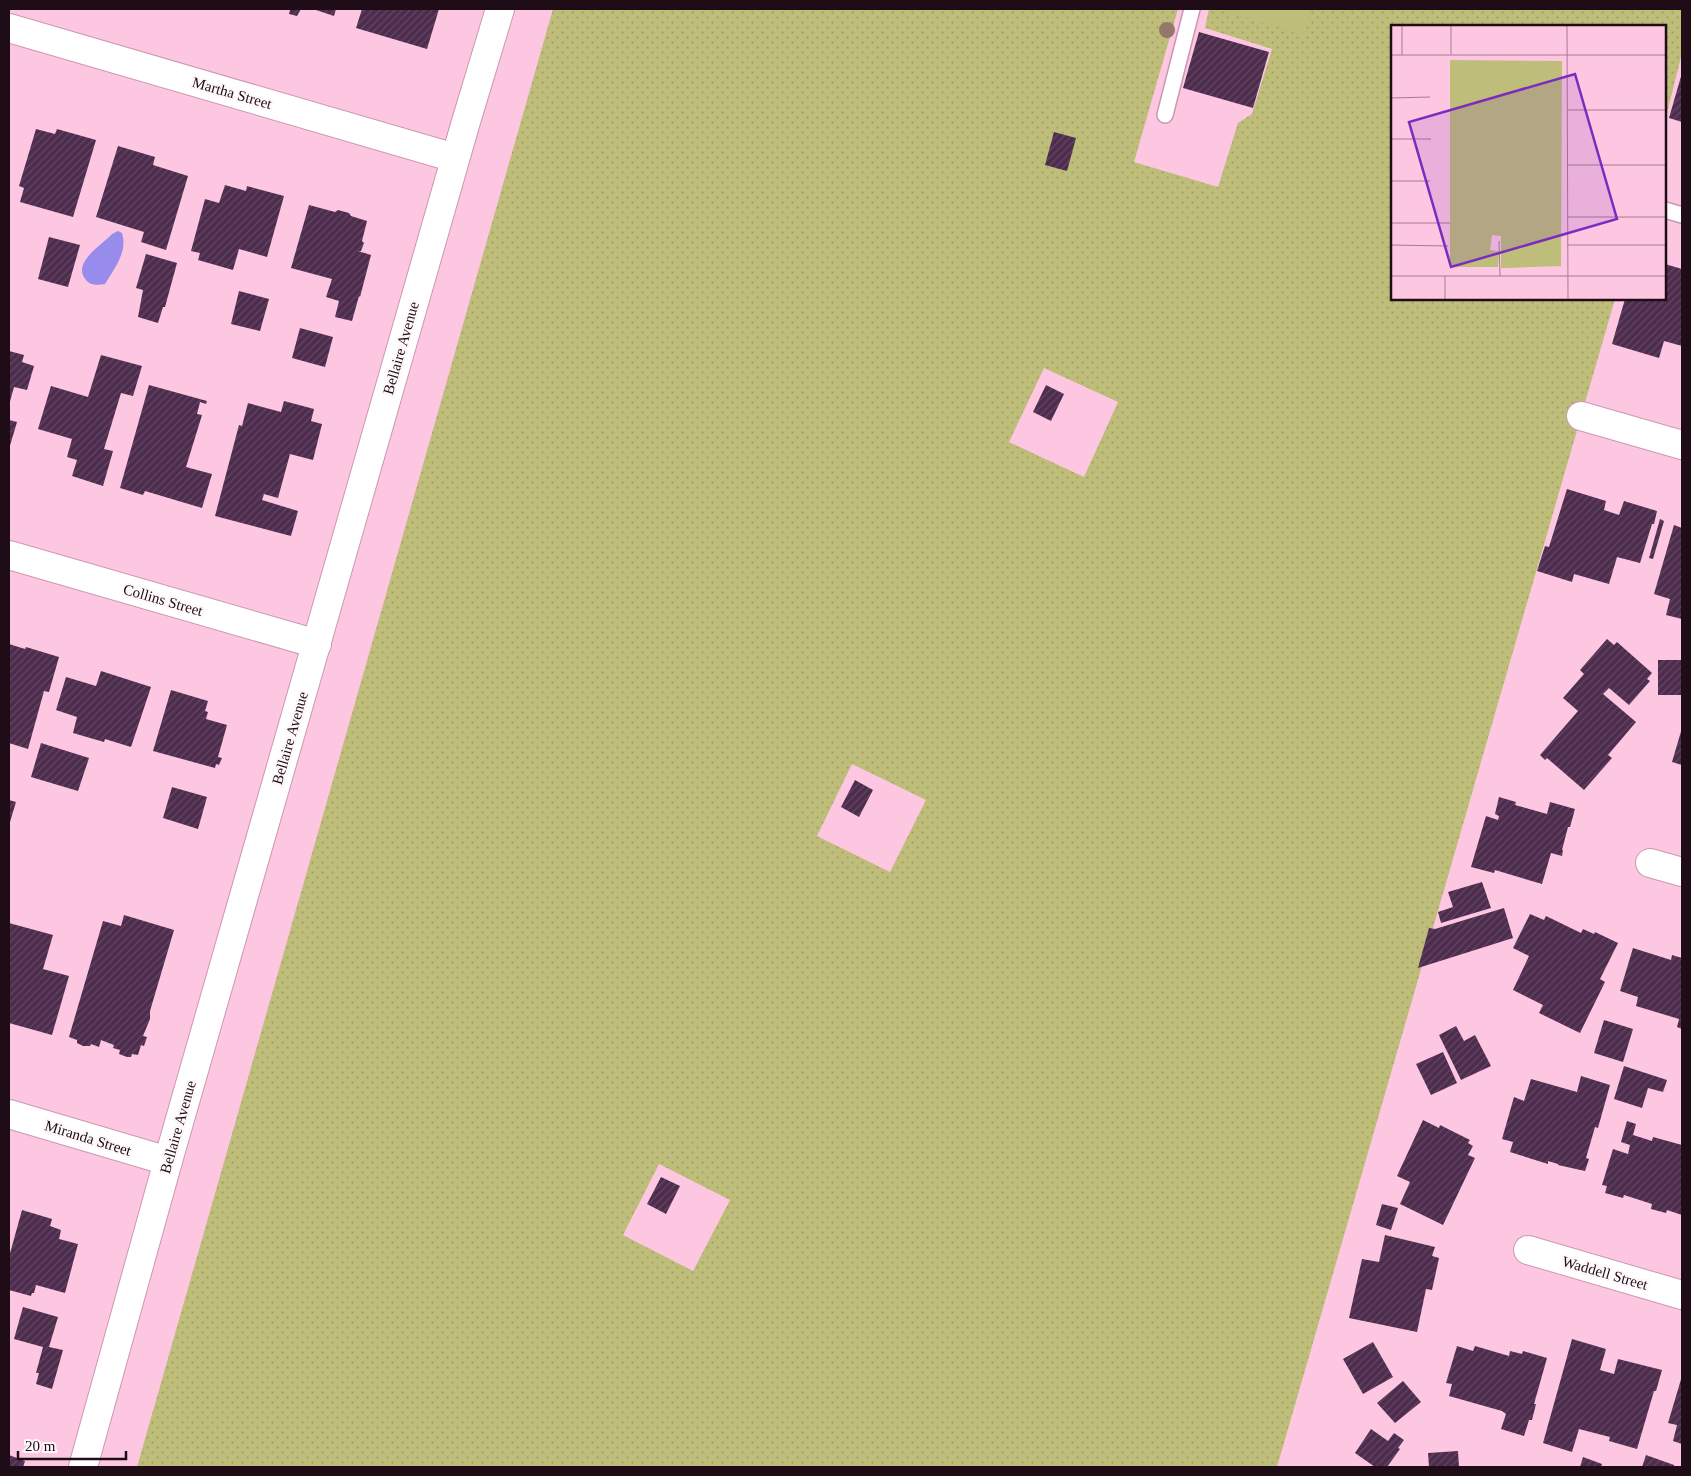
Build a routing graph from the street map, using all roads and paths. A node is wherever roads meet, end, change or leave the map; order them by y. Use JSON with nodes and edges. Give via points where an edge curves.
{"nodes":[{"id":1,"x":500,"y":9,"type":"edge"},
{"id":2,"x":1192,"y":9,"type":"edge"},
{"id":3,"x":9,"y":28,"type":"edge"},
{"id":4,"x":1165,"y":115,"type":"dead end"},
{"id":5,"x":455,"y":158,"type":"junction"},
{"id":6,"x":1666,"y":210,"type":"edge"},
{"id":7,"x":1682,"y":215,"type":"edge"},
{"id":8,"x":1581,"y":416,"type":"dead end"},
{"id":9,"x":1682,"y":445,"type":"edge"},
{"id":10,"x":9,"y":555,"type":"edge"},
{"id":11,"x":317,"y":644,"type":"junction"},
{"id":12,"x":1650,"y":863,"type":"dead end"},
{"id":13,"x":1682,"y":872,"type":"edge"},
{"id":14,"x":9,"y":1114,"type":"edge"},
{"id":15,"x":168,"y":1161,"type":"junction"},
{"id":16,"x":1528,"y":1250,"type":"dead end"},
{"id":17,"x":1682,"y":1295,"type":"edge"},
{"id":18,"x":83,"y":1467,"type":"edge"}],
"edges":[{"from":1,"to":5,"type":"street","name":"Bellaire Avenue"},
{"from":2,"to":4,"type":"lane"},
{"from":3,"to":5,"type":"street","name":"Martha Street"},
{"from":5,"to":11,"type":"street","name":"Bellaire Avenue"},
{"from":6,"to":7,"type":"lane"},
{"from":8,"to":9,"type":"street"},
{"from":10,"to":11,"type":"street","name":"Collins Street"},
{"from":11,"to":15,"type":"street","name":"Bellaire Avenue"},
{"from":12,"to":13,"type":"street"},
{"from":14,"to":15,"type":"street","name":"Miranda Street"},
{"from":15,"to":18,"type":"street","name":"Bellaire Avenue"},
{"from":16,"to":17,"type":"street","name":"Waddell Street"}]}
